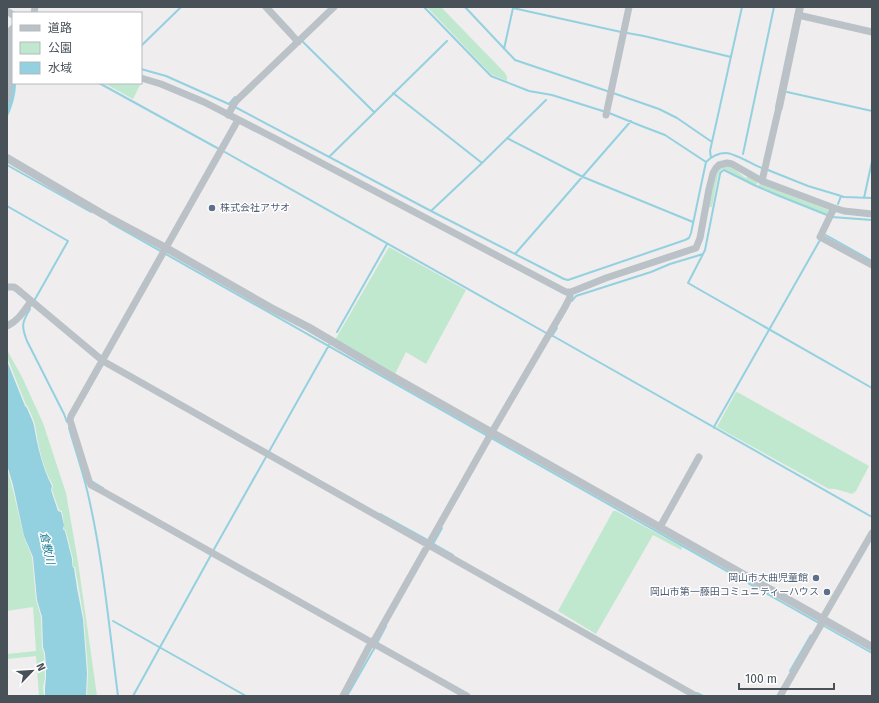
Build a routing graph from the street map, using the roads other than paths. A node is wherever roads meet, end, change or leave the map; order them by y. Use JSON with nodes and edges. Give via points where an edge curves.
{"nodes":[{"id":1,"x":266,"y":7,"type":"edge"},
{"id":2,"x":334,"y":7,"type":"edge"},
{"id":3,"x":629,"y":7,"type":"edge"},
{"id":4,"x":799,"y":11,"type":"edge"},
{"id":5,"x":872,"y":32,"type":"edge"},
{"id":6,"x":11,"y":33,"type":"edge"},
{"id":7,"x":298,"y":40,"type":"junction"},
{"id":8,"x":142,"y":78,"type":"edge"},
{"id":9,"x":7,"y":100,"type":"edge"},
{"id":10,"x":779,"y":107,"type":"joint"},
{"id":11,"x":231,"y":109,"type":"junction"},
{"id":12,"x":606,"y":113,"type":"dead end"},
{"id":13,"x":238,"y":120,"type":"junction"},
{"id":14,"x":7,"y":158,"type":"edge"},
{"id":15,"x":762,"y":181,"type":"junction"},
{"id":16,"x":834,"y":208,"type":"junction"},
{"id":17,"x":872,"y":214,"type":"edge"},
{"id":18,"x":164,"y":251,"type":"junction"},
{"id":19,"x":872,"y":264,"type":"edge"},
{"id":20,"x":7,"y":287,"type":"edge"},
{"id":21,"x":570,"y":292,"type":"junction"},
{"id":22,"x":33,"y":302,"type":"junction"},
{"id":23,"x":7,"y":326,"type":"edge"},
{"id":24,"x":103,"y":361,"type":"junction"},
{"id":25,"x":490,"y":436,"type":"junction"},
{"id":26,"x":699,"y":457,"type":"dead end"},
{"id":27,"x":660,"y":527,"type":"junction"},
{"id":28,"x":872,"y":533,"type":"edge"},
{"id":29,"x":429,"y":543,"type":"junction"},
{"id":30,"x":821,"y":623,"type":"junction"},
{"id":31,"x":374,"y":645,"type":"junction"},
{"id":32,"x":872,"y":647,"type":"edge"},
{"id":33,"x":343,"y":696,"type":"edge"},
{"id":34,"x":466,"y":696,"type":"edge"},
{"id":35,"x":696,"y":696,"type":"edge"},
{"id":36,"x":780,"y":696,"type":"edge"}],
"edges":[{"from":1,"to":7,"type":"street"},
{"from":2,"to":7,"type":"street"},
{"from":3,"to":12,"type":"street"},
{"from":4,"to":5,"type":"street"},
{"from":4,"to":10,"type":"street"},
{"from":6,"to":9,"type":"street"},
{"from":7,"to":11,"type":"street"},
{"from":8,"to":11,"type":"street"},
{"from":10,"to":15,"type":"street"},
{"from":11,"to":13,"type":"street"},
{"from":13,"to":18,"type":"street"},
{"from":13,"to":21,"type":"street"},
{"from":14,"to":18,"type":"street"},
{"from":15,"to":16,"type":"street"},
{"from":15,"to":21,"type":"street","via":[[732,164],[719,165],[713,173],[696,248]]},
{"from":16,"to":17,"type":"street"},
{"from":16,"to":19,"type":"street","via":[[820,236]]},
{"from":18,"to":24,"type":"street"},
{"from":18,"to":25,"type":"street"},
{"from":20,"to":22,"type":"street","via":[[14,287]]},
{"from":21,"to":25,"type":"street","via":[[565,307]]},
{"from":22,"to":23,"type":"street"},
{"from":22,"to":24,"type":"street"},
{"from":24,"to":29,"type":"street"},
{"from":24,"to":31,"type":"street","via":[[70,420],[91,484]]},
{"from":25,"to":27,"type":"street"},
{"from":25,"to":29,"type":"street"},
{"from":26,"to":27,"type":"street"},
{"from":27,"to":30,"type":"street"},
{"from":28,"to":30,"type":"street"},
{"from":29,"to":31,"type":"street"},
{"from":29,"to":35,"type":"street"},
{"from":30,"to":32,"type":"street"},
{"from":30,"to":36,"type":"street"},
{"from":31,"to":33,"type":"street"},
{"from":31,"to":34,"type":"street"}]}
